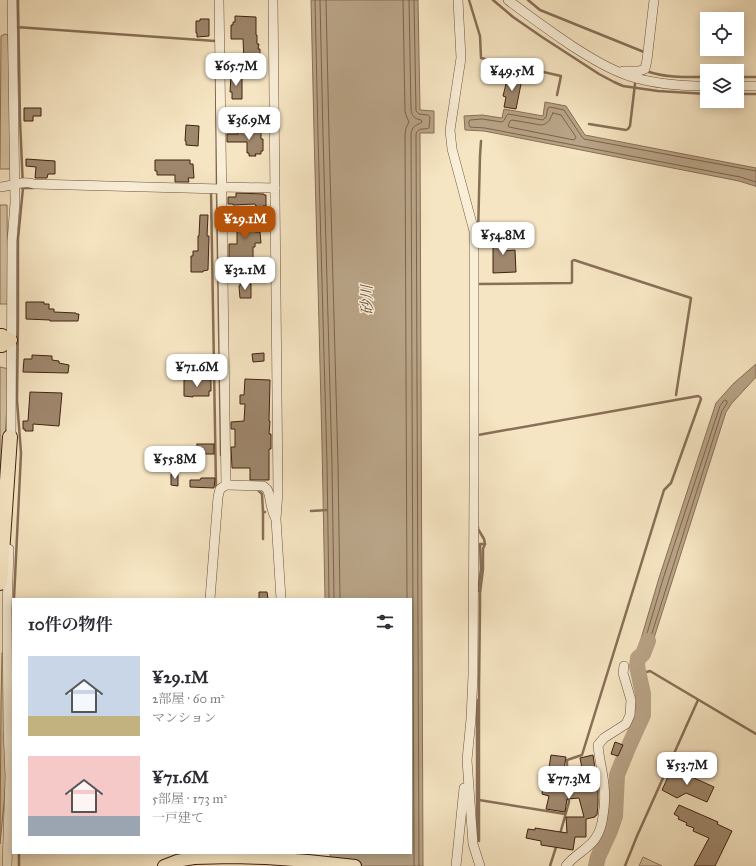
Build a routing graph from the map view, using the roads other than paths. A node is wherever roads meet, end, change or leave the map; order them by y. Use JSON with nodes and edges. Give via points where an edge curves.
{"nodes":[{"id":1,"x":12,"y":0,"type":"edge"},
{"id":2,"x":219,"y":0,"type":"edge"},
{"id":3,"x":273,"y":0,"type":"edge"},
{"id":4,"x":458,"y":0,"type":"edge"},
{"id":5,"x":508,"y":0,"type":"edge"},
{"id":6,"x":654,"y":0,"type":"edge"},
{"id":7,"x":617,"y":71,"type":"junction"},
{"id":8,"x":700,"y":86,"type":"edge"},
{"id":9,"x":744,"y":86,"type":"edge"},
{"id":10,"x":756,"y":86,"type":"edge"},
{"id":11,"x":20,"y":184,"type":"junction"},
{"id":12,"x":0,"y":187,"type":"edge"},
{"id":13,"x":220,"y":188,"type":"junction"},
{"id":14,"x":275,"y":188,"type":"junction"},
{"id":15,"x":0,"y":335,"type":"edge"},
{"id":16,"x":11,"y":340,"type":"junction"},
{"id":17,"x":0,"y":346,"type":"edge"},
{"id":18,"x":10,"y":437,"type":"junction"},
{"id":19,"x":226,"y":485,"type":"junction"},
{"id":20,"x":276,"y":519,"type":"junction"},
{"id":21,"x":0,"y":583,"type":"edge"},
{"id":22,"x":210,"y":598,"type":"edge"},
{"id":23,"x":281,"y":598,"type":"edge"},
{"id":24,"x":624,"y":666,"type":"dead end"},
{"id":25,"x":11,"y":729,"type":"edge"},
{"id":26,"x":467,"y":760,"type":"junction"},
{"id":27,"x":225,"y":854,"type":"edge"},
{"id":28,"x":294,"y":860,"type":"edge"},
{"id":29,"x":7,"y":866,"type":"edge"},
{"id":30,"x":164,"y":866,"type":"edge"},
{"id":31,"x":226,"y":866,"type":"edge"},
{"id":32,"x":355,"y":866,"type":"edge"},
{"id":33,"x":456,"y":866,"type":"edge"},
{"id":34,"x":480,"y":866,"type":"edge"},
{"id":35,"x":566,"y":866,"type":"edge"}],
"edges":[{"from":1,"to":11,"type":"street"},
{"from":2,"to":13,"type":"street"},
{"from":3,"to":14,"type":"street"},
{"from":4,"to":26,"type":"street","via":[[461,58],[450,130],[452,149],[474,231],[472,675]]},
{"from":5,"to":7,"type":"street","via":[[558,36]]},
{"from":6,"to":7,"type":"street","via":[[646,69]]},
{"from":7,"to":8,"type":"street","via":[[650,81]]},
{"from":9,"to":10,"type":"street"},
{"from":11,"to":12,"type":"street"},
{"from":11,"to":13,"type":"street"},
{"from":11,"to":16,"type":"street","via":[[15,203],[12,241]]},
{"from":13,"to":14,"type":"street"},
{"from":13,"to":19,"type":"street"},
{"from":14,"to":20,"type":"street","via":[[278,492]]},
{"from":15,"to":16,"type":"main road"},
{"from":16,"to":17,"type":"main road"},
{"from":16,"to":18,"type":"street"},
{"from":18,"to":21,"type":"highway"},
{"from":18,"to":25,"type":"street","via":[[14,462],[7,610]]},
{"from":19,"to":20,"type":"street","via":[[266,488]]},
{"from":19,"to":22,"type":"street","via":[[220,489],[218,497]]},
{"from":20,"to":23,"type":"street"},
{"from":24,"to":35,"type":"street","via":[[623,673],[631,700],[630,715],[626,724],[598,745],[605,794],[600,830],[590,845]]},
{"from":25,"to":29,"type":"street"},
{"from":26,"to":33,"type":"street"},
{"from":26,"to":34,"type":"street","via":[[473,844]]},
{"from":27,"to":31,"type":"street"},
{"from":28,"to":30,"type":"main road","bridge":true,"via":[[194,858]]},
{"from":28,"to":32,"type":"main road"}]}
